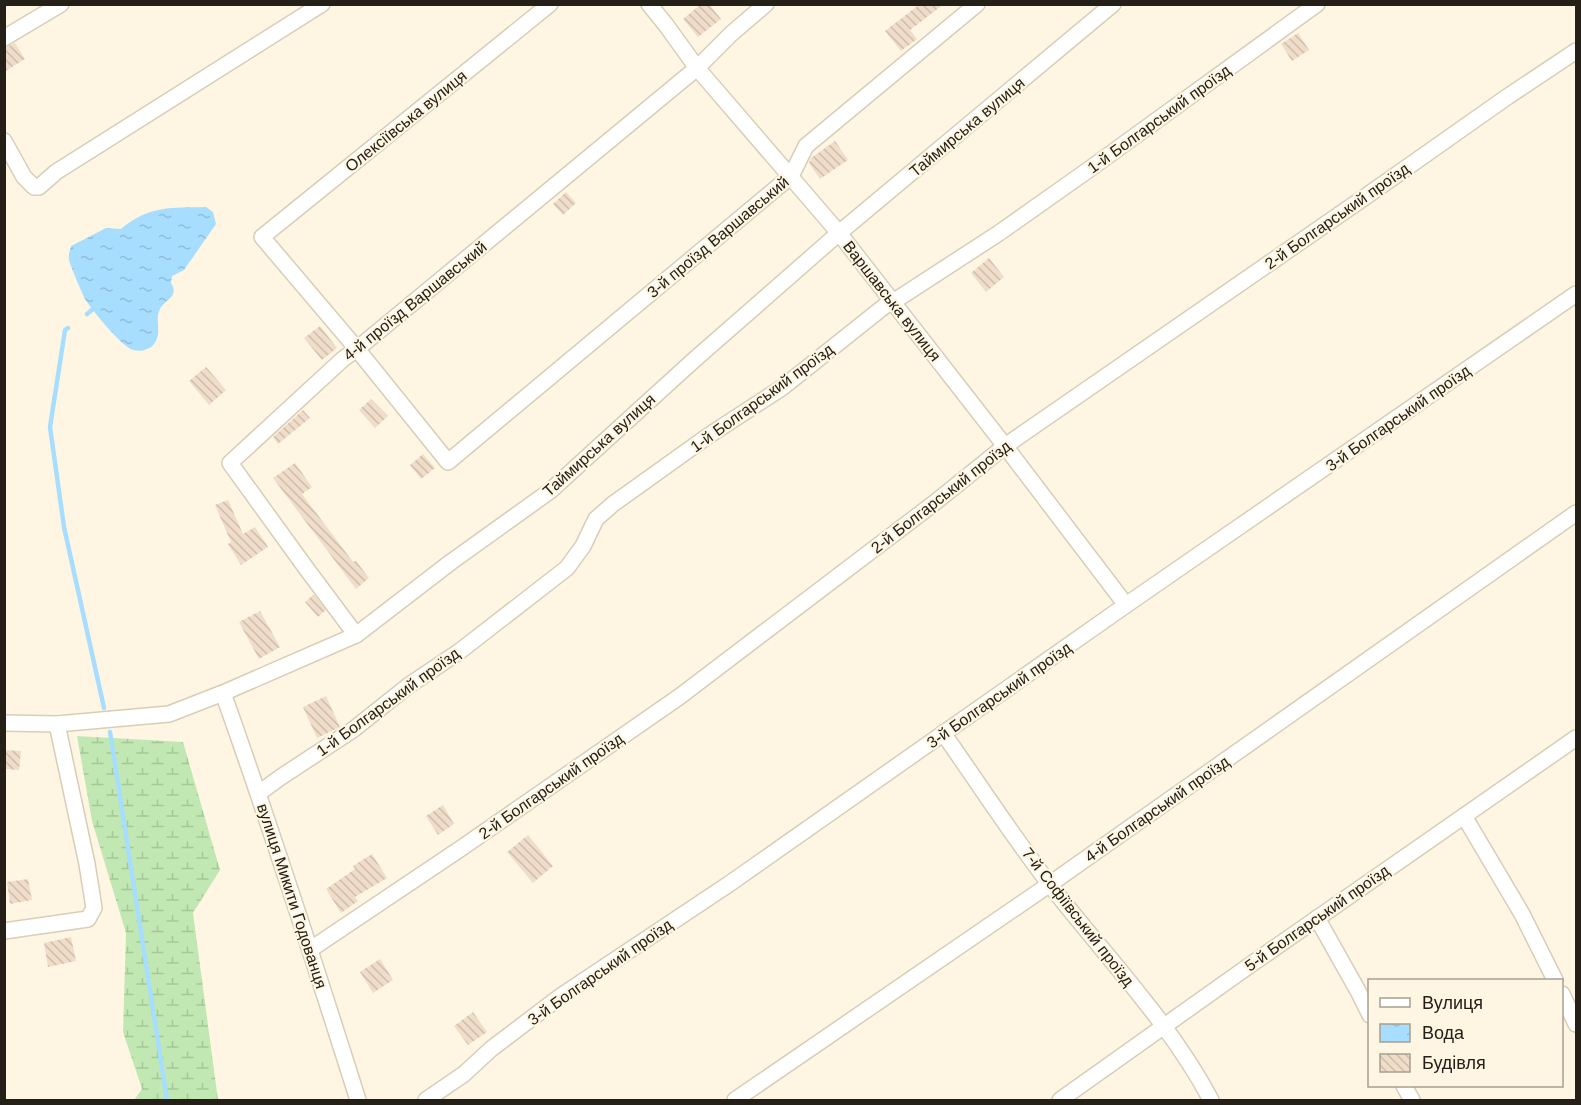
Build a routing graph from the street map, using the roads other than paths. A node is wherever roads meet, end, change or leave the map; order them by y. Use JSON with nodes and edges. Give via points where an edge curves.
{"nodes":[{"id":1,"x":61,"y":4,"type":"edge"},
{"id":2,"x":322,"y":4,"type":"edge"},
{"id":3,"x":550,"y":4,"type":"edge"},
{"id":4,"x":649,"y":4,"type":"edge"},
{"id":5,"x":766,"y":4,"type":"edge"},
{"id":6,"x":977,"y":4,"type":"edge"},
{"id":7,"x":1113,"y":4,"type":"edge"},
{"id":8,"x":1317,"y":4,"type":"edge"},
{"id":9,"x":4,"y":38,"type":"edge"},
{"id":10,"x":1576,"y":51,"type":"edge"},
{"id":11,"x":697,"y":68,"type":"junction"},
{"id":12,"x":4,"y":141,"type":"edge"},
{"id":13,"x":791,"y":176,"type":"junction"},
{"id":14,"x":839,"y":233,"type":"junction"},
{"id":15,"x":1576,"y":294,"type":"edge"},
{"id":16,"x":891,"y":301,"type":"junction"},
{"id":17,"x":357,"y":349,"type":"junction"},
{"id":18,"x":1005,"y":446,"type":"junction"},
{"id":19,"x":1576,"y":513,"type":"edge"},
{"id":20,"x":1126,"y":605,"type":"junction"},
{"id":21,"x":356,"y":635,"type":"junction"},
{"id":22,"x":223,"y":693,"type":"junction"},
{"id":23,"x":4,"y":723,"type":"edge"},
{"id":24,"x":57,"y":724,"type":"junction"},
{"id":25,"x":943,"y":734,"type":"junction"},
{"id":26,"x":1576,"y":738,"type":"edge"},
{"id":27,"x":259,"y":793,"type":"junction"},
{"id":28,"x":1464,"y":816,"type":"junction"},
{"id":29,"x":1050,"y":884,"type":"junction"},
{"id":30,"x":1317,"y":918,"type":"junction"},
{"id":31,"x":4,"y":931,"type":"edge"},
{"id":32,"x":311,"y":949,"type":"junction"},
{"id":33,"x":1554,"y":979,"type":"edge"},
{"id":34,"x":1563,"y":996,"type":"edge"},
{"id":35,"x":1368,"y":1011,"type":"edge"},
{"id":36,"x":1576,"y":1024,"type":"edge"},
{"id":37,"x":1164,"y":1026,"type":"junction"},
{"id":38,"x":1405,"y":1087,"type":"edge"},
{"id":39,"x":358,"y":1101,"type":"edge"},
{"id":40,"x":426,"y":1101,"type":"edge"},
{"id":41,"x":735,"y":1101,"type":"edge"},
{"id":42,"x":1060,"y":1101,"type":"edge"},
{"id":43,"x":1211,"y":1101,"type":"edge"},
{"id":44,"x":1412,"y":1101,"type":"edge"}],
"edges":[{"from":1,"to":9,"type":"street"},
{"from":2,"to":12,"type":"street","via":[[56,172],[39,187],[34,188],[24,177]]},
{"from":3,"to":17,"type":"street","name":"Олексіївська вулиця","via":[[262,237]]},
{"from":4,"to":11,"type":"street","name":"Варшавська вулиця"},
{"from":5,"to":11,"type":"street","name":"4-й проїзд Варшавський"},
{"from":6,"to":13,"type":"street","name":"3-й проїзд Варшавський","via":[[806,146]]},
{"from":7,"to":14,"type":"street","name":"Таймирська вулиця"},
{"from":8,"to":16,"type":"street","name":"1-й Болгарський проїзд","via":[[999,233]]},
{"from":10,"to":18,"type":"street","name":"2-й Болгарський проїзд"},
{"from":11,"to":13,"type":"street","name":"Варшавська вулиця"},
{"from":11,"to":17,"type":"street","name":"4-й проїзд Варшавський"},
{"from":13,"to":14,"type":"street","name":"Варшавська вулиця"},
{"from":13,"to":17,"type":"street","name":"3-й проїзд Варшавський","via":[[448,462]]},
{"from":14,"to":16,"type":"street","name":"Варшавська вулиця"},
{"from":14,"to":21,"type":"street","name":"Таймирська вулиця","via":[[550,492]]},
{"from":15,"to":20,"type":"street","name":"3-й Болгарський проїзд"},
{"from":16,"to":18,"type":"street","name":"Варшавська вулиця"},
{"from":16,"to":27,"type":"street","name":"1-й Болгарський проїзд","via":[[783,387],[613,504],[596,519],[567,568],[354,729]]},
{"from":17,"to":21,"type":"street","name":"4-й проїзд Варшавський","via":[[230,463]]},
{"from":18,"to":20,"type":"street","name":"Варшавська вулиця"},
{"from":18,"to":32,"type":"street","name":"2-й Болгарський проїзд","via":[[679,697]]},
{"from":19,"to":29,"type":"street","name":"4-й Болгарський проїзд"},
{"from":20,"to":25,"type":"street","name":"3-й Болгарський проїзд"},
{"from":21,"to":22,"type":"street","name":"Таймирська вулиця"},
{"from":22,"to":24,"type":"street","name":"Таймирська вулиця","via":[[168,714]]},
{"from":22,"to":27,"type":"street","name":"вулиця Микити Годованця"},
{"from":23,"to":24,"type":"street","name":"Таймирська вулиця"},
{"from":24,"to":31,"type":"street","via":[[94,908],[88,919]]},
{"from":25,"to":29,"type":"street","name":"7-й Софіївський проїзд"},
{"from":25,"to":40,"type":"street","name":"3-й Болгарський проїзд","via":[[561,996]]},
{"from":26,"to":28,"type":"street","name":"5-й Болгарський проїзд"},
{"from":27,"to":32,"type":"street","name":"вулиця Микити Годованця"},
{"from":28,"to":30,"type":"street","name":"5-й Болгарський проїзд"},
{"from":28,"to":33,"type":"street","via":[[1522,914]]},
{"from":29,"to":37,"type":"street","name":"7-й Софіївський проїзд"},
{"from":29,"to":41,"type":"street","name":"4-й Болгарський проїзд"},
{"from":30,"to":35,"type":"street"},
{"from":30,"to":37,"type":"street","name":"5-й Болгарський проїзд"},
{"from":32,"to":39,"type":"street","name":"вулиця Микити Годованця"},
{"from":34,"to":36,"type":"street"},
{"from":37,"to":42,"type":"street","name":"5-й Болгарський проїзд"},
{"from":37,"to":43,"type":"street","name":"7-й Софіївський проїзд"},
{"from":38,"to":44,"type":"street"}]}
